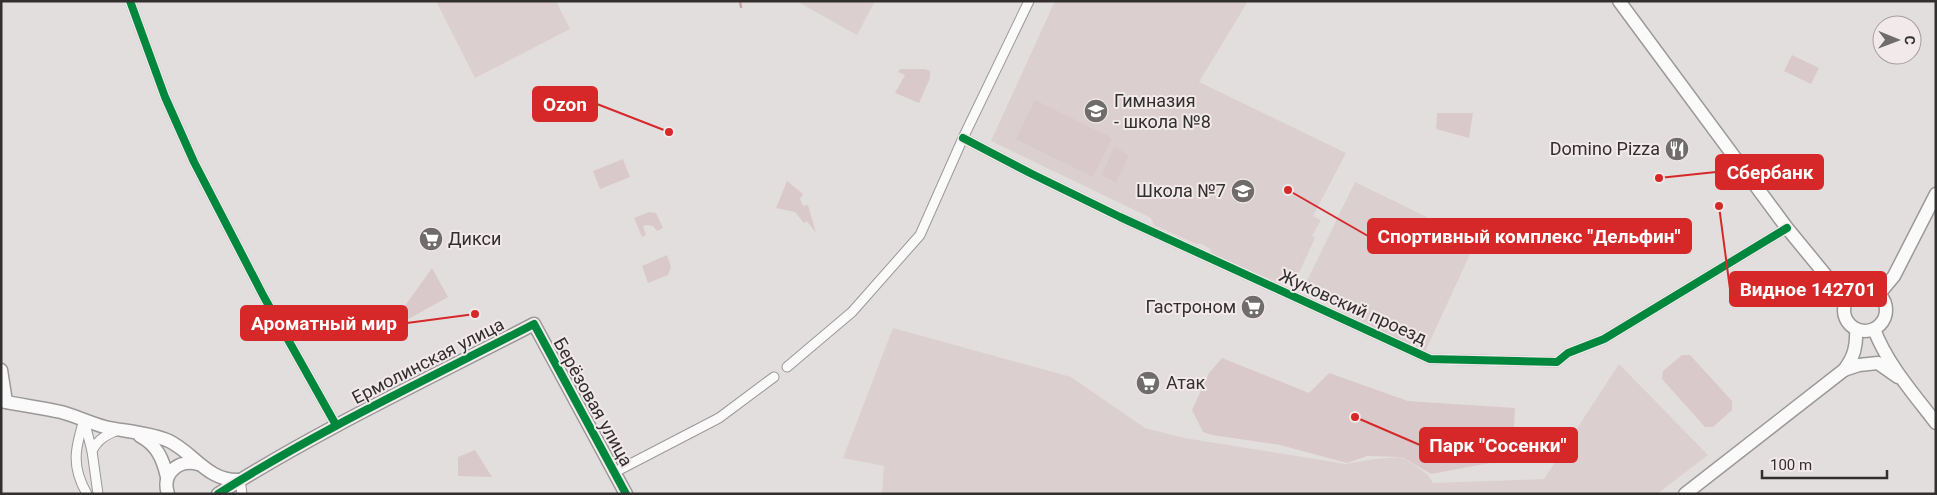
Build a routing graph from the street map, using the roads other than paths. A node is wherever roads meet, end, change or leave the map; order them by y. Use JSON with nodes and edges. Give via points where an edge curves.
{"nodes":[{"id":1,"x":130,"y":1,"type":"edge"},
{"id":2,"x":1029,"y":1,"type":"edge"},
{"id":3,"x":1619,"y":1,"type":"edge"},
{"id":4,"x":963,"y":138,"type":"junction"},
{"id":5,"x":1936,"y":194,"type":"edge"},
{"id":6,"x":1787,"y":228,"type":"junction"},
{"id":7,"x":1879,"y":294,"type":"junction"},
{"id":8,"x":1847,"y":298,"type":"junction"},
{"id":9,"x":534,"y":324,"type":"joint"},
{"id":10,"x":1856,"y":329,"type":"junction"},
{"id":11,"x":1874,"y":329,"type":"junction"},
{"id":12,"x":786,"y":367,"type":"dead end"},
{"id":13,"x":1,"y":370,"type":"edge"},
{"id":14,"x":1844,"y":370,"type":"junction"},
{"id":15,"x":774,"y":376,"type":"dead end"},
{"id":16,"x":1906,"y":384,"type":"junction"},
{"id":17,"x":4,"y":401,"type":"edge"},
{"id":18,"x":84,"y":420,"type":"junction"},
{"id":19,"x":1936,"y":423,"type":"edge"},
{"id":20,"x":336,"y":425,"type":"junction"},
{"id":21,"x":119,"y":430,"type":"junction"},
{"id":22,"x":136,"y":433,"type":"junction"},
{"id":23,"x":92,"y":451,"type":"junction"},
{"id":24,"x":202,"y":466,"type":"junction"},
{"id":25,"x":614,"y":472,"type":"junction"},
{"id":26,"x":167,"y":477,"type":"junction"},
{"id":27,"x":240,"y":480,"type":"junction"},
{"id":28,"x":87,"y":494,"type":"edge"},
{"id":29,"x":98,"y":494,"type":"edge"},
{"id":30,"x":168,"y":494,"type":"edge"},
{"id":31,"x":211,"y":494,"type":"edge"},
{"id":32,"x":218,"y":494,"type":"edge"},
{"id":33,"x":242,"y":494,"type":"edge"},
{"id":34,"x":626,"y":494,"type":"edge"},
{"id":35,"x":1685,"y":494,"type":"edge"}],
"edges":[{"from":1,"to":20,"type":"street","via":[[165,98],[194,162],[264,297]]},
{"from":2,"to":4,"type":"street"},
{"from":3,"to":6,"type":"street"},
{"from":4,"to":6,"type":"street","name":"Жуковский проезд","via":[[1143,228],[1430,359],[1557,362],[1568,352],[1604,339]]},
{"from":4,"to":12,"type":"street","via":[[920,235],[852,312]]},
{"from":5,"to":7,"type":"street","via":[[1894,276]]},
{"from":6,"to":8,"type":"street"},
{"from":7,"to":8,"type":"street","via":[[1862,289]]},
{"from":7,"to":11,"type":"street","via":[[1886,313]]},
{"from":8,"to":10,"type":"street","via":[[1845,319]]},
{"from":9,"to":20,"type":"street","name":"Ермолинская улица"},
{"from":9,"to":25,"type":"street","name":"Берёзовая улица"},
{"from":10,"to":11,"type":"street","via":[[1863,332]]},
{"from":10,"to":14,"type":"street","via":[[1856,351]]},
{"from":11,"to":16,"type":"street"},
{"from":13,"to":17,"type":"street"},
{"from":14,"to":16,"type":"street","via":[[1878,363]]},
{"from":14,"to":35,"type":"street"},
{"from":15,"to":25,"type":"street","via":[[719,418]]},
{"from":16,"to":19,"type":"street"},
{"from":17,"to":18,"type":"street"},
{"from":18,"to":21,"type":"street"},
{"from":18,"to":23,"type":"street"},
{"from":18,"to":28,"type":"street","via":[[75,453],[79,480]]},
{"from":20,"to":27,"type":"street","name":"Ермолинская улица"},
{"from":21,"to":22,"type":"street"},
{"from":21,"to":23,"type":"street","via":[[104,436]]},
{"from":22,"to":24,"type":"street","via":[[170,441]]},
{"from":22,"to":26,"type":"street","via":[[158,450]]},
{"from":23,"to":29,"type":"street"},
{"from":24,"to":26,"type":"street","via":[[191,462],[180,464]]},
{"from":24,"to":27,"type":"street","via":[[221,478]]},
{"from":24,"to":31,"type":"street","via":[[212,481]]},
{"from":25,"to":34,"type":"street","name":"Берёзовая улица"},
{"from":26,"to":30,"type":"street"},
{"from":27,"to":32,"type":"street","name":"Ермолинская улица"},
{"from":27,"to":33,"type":"street"}]}
